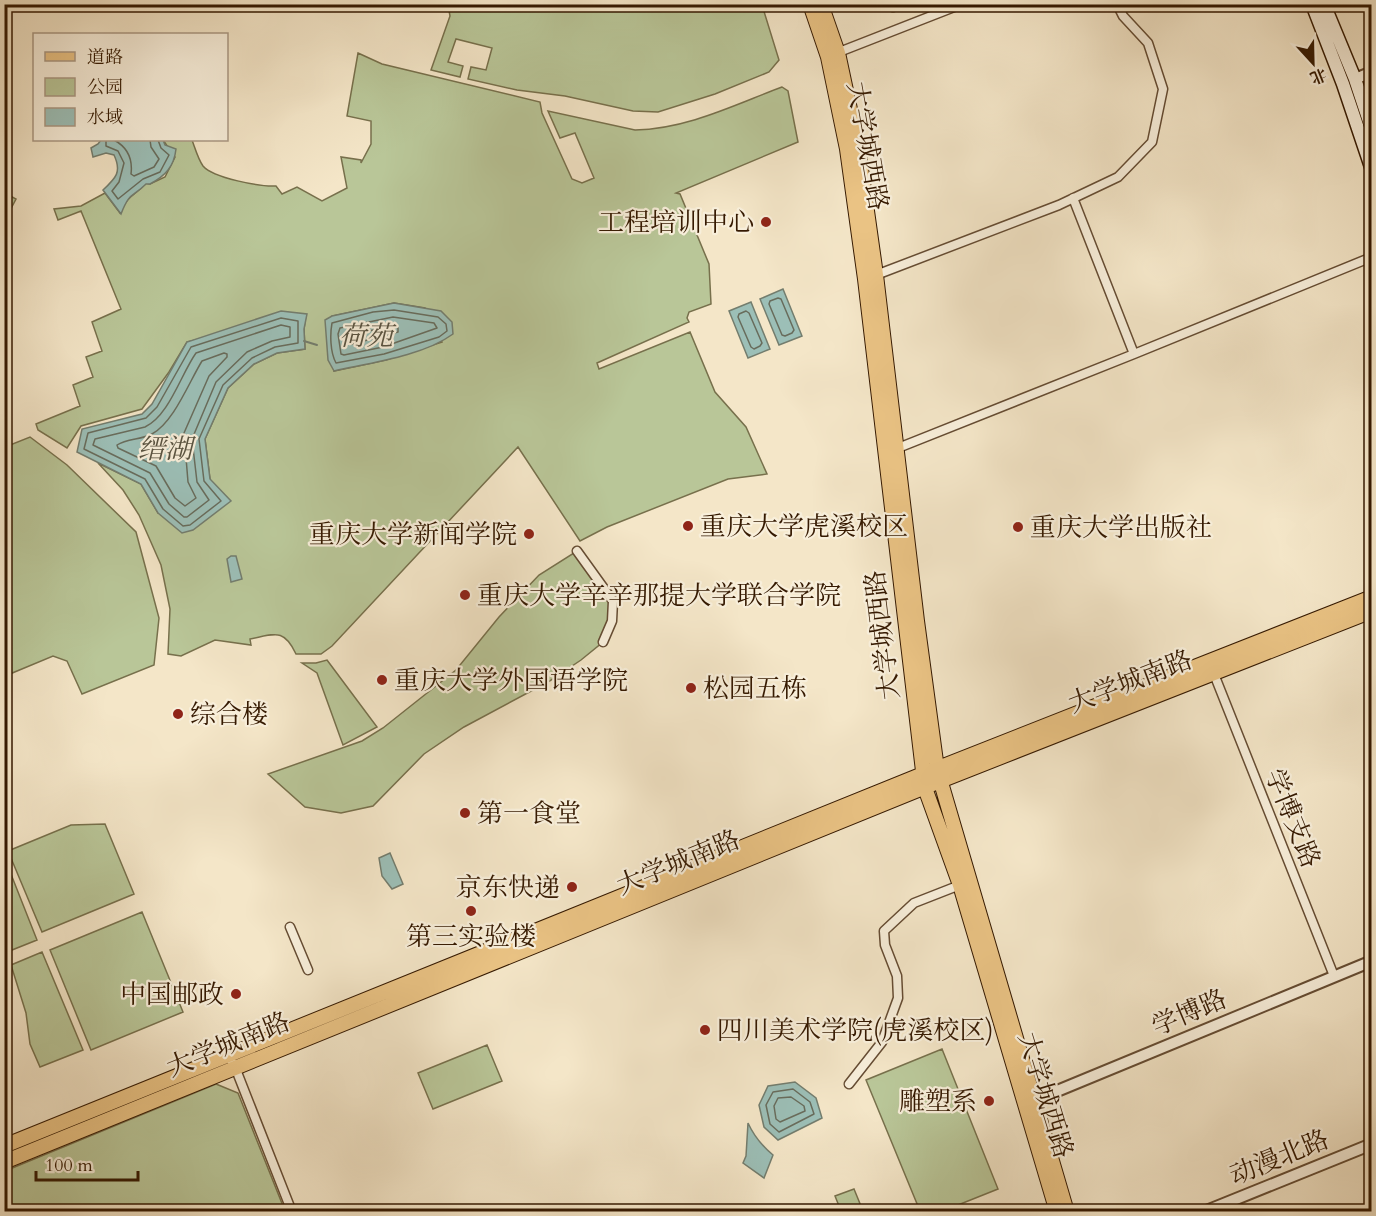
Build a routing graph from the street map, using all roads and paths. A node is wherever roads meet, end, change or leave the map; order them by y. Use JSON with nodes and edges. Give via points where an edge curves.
{"nodes":[{"id":1,"x":810,"y":4,"type":"edge"},
{"id":2,"x":821,"y":4,"type":"edge"},
{"id":3,"x":885,"y":4,"type":"edge"},
{"id":4,"x":901,"y":4,"type":"edge"},
{"id":5,"x":962,"y":4,"type":"edge"},
{"id":6,"x":1117,"y":4,"type":"edge"},
{"id":7,"x":1312,"y":4,"type":"edge"},
{"id":8,"x":1324,"y":4,"type":"edge"},
{"id":9,"x":833,"y":55,"type":"junction"},
{"id":10,"x":1371,"y":72,"type":"edge"},
{"id":11,"x":1355,"y":79,"type":"junction"},
{"id":12,"x":1371,"y":130,"type":"edge"},
{"id":13,"x":1371,"y":170,"type":"edge"},
{"id":14,"x":1073,"y":198,"type":"junction"},
{"id":15,"x":1371,"y":257,"type":"edge"},
{"id":16,"x":876,"y":275,"type":"junction"},
{"id":17,"x":1134,"y":354,"type":"junction"},
{"id":18,"x":891,"y":451,"type":"junction"},
{"id":19,"x":578,"y":551,"type":"dead end"},
{"id":20,"x":1371,"y":597,"type":"edge"},
{"id":21,"x":1371,"y":611,"type":"edge"},
{"id":22,"x":603,"y":642,"type":"dead end"},
{"id":23,"x":1214,"y":674,"type":"junction"},
{"id":24,"x":938,"y":775,"type":"junction"},
{"id":25,"x":924,"y":781,"type":"junction"},
{"id":26,"x":960,"y":885,"type":"junction"},
{"id":27,"x":290,"y":927,"type":"dead end"},
{"id":28,"x":1371,"y":961,"type":"edge"},
{"id":29,"x":308,"y":970,"type":"dead end"},
{"id":30,"x":1334,"y":976,"type":"junction"},
{"id":31,"x":232,"y":1061,"type":"junction"},
{"id":32,"x":849,"y":1084,"type":"dead end"},
{"id":33,"x":1029,"y":1103,"type":"junction"},
{"id":34,"x":1371,"y":1144,"type":"edge"},
{"id":35,"x":4,"y":1146,"type":"edge"},
{"id":36,"x":4,"y":1162,"type":"edge"},
{"id":37,"x":292,"y":1212,"type":"edge"},
{"id":38,"x":1057,"y":1212,"type":"edge"},
{"id":39,"x":1067,"y":1212,"type":"edge"},
{"id":40,"x":1204,"y":1212,"type":"edge"}],
"edges":[{"from":1,"to":9,"type":"main road","name":"大学城西路"},
{"from":2,"to":9,"type":"main road","name":"大学城西路"},
{"from":3,"to":4,"type":"street"},
{"from":5,"to":9,"type":"street"},
{"from":6,"to":14,"type":"street","via":[[1148,43],[1163,89],[1152,142],[1118,177]]},
{"from":7,"to":13,"type":"main road"},
{"from":8,"to":11,"type":"main road"},
{"from":9,"to":16,"type":"main road","name":"大学城西路","via":[[858,147]]},
{"from":9,"to":18,"type":"main road","name":"大学城西路"},
{"from":10,"to":11,"type":"street"},
{"from":11,"to":12,"type":"main road"},
{"from":14,"to":16,"type":"street"},
{"from":14,"to":17,"type":"street"},
{"from":15,"to":17,"type":"street"},
{"from":16,"to":18,"type":"main road","name":"大学城西路"},
{"from":17,"to":18,"type":"street"},
{"from":18,"to":24,"type":"main road","name":"大学城西路"},
{"from":18,"to":25,"type":"main road","name":"大学城西路"},
{"from":19,"to":22,"type":"street","via":[[613,602],[612,621]]},
{"from":20,"to":24,"type":"main road","name":"大学城南路"},
{"from":21,"to":23,"type":"main road","name":"大学城南路"},
{"from":23,"to":24,"type":"main road","name":"大学城南路"},
{"from":23,"to":30,"type":"street","name":"学博支路"},
{"from":24,"to":25,"type":"main road","name":"大学城南路"},
{"from":24,"to":33,"type":"main road","name":"大学城西路"},
{"from":25,"to":26,"type":"main road","name":"大学城西路"},
{"from":25,"to":31,"type":"main road","name":"大学城南路"},
{"from":26,"to":32,"type":"street","via":[[914,903],[884,931],[897,976],[898,998],[882,1042]]},
{"from":26,"to":33,"type":"main road","name":"大学城西路"},
{"from":27,"to":29,"type":"street"},
{"from":28,"to":30,"type":"street","name":"学博路"},
{"from":30,"to":33,"type":"street","name":"学博路"},
{"from":31,"to":35,"type":"main road","name":"大学城南路"},
{"from":31,"to":36,"type":"main road","name":"大学城南路"},
{"from":31,"to":37,"type":"street"},
{"from":33,"to":38,"type":"main road","name":"大学城西路"},
{"from":33,"to":39,"type":"main road","name":"大学城西路"},
{"from":34,"to":40,"type":"street","name":"动漫北路"}]}
